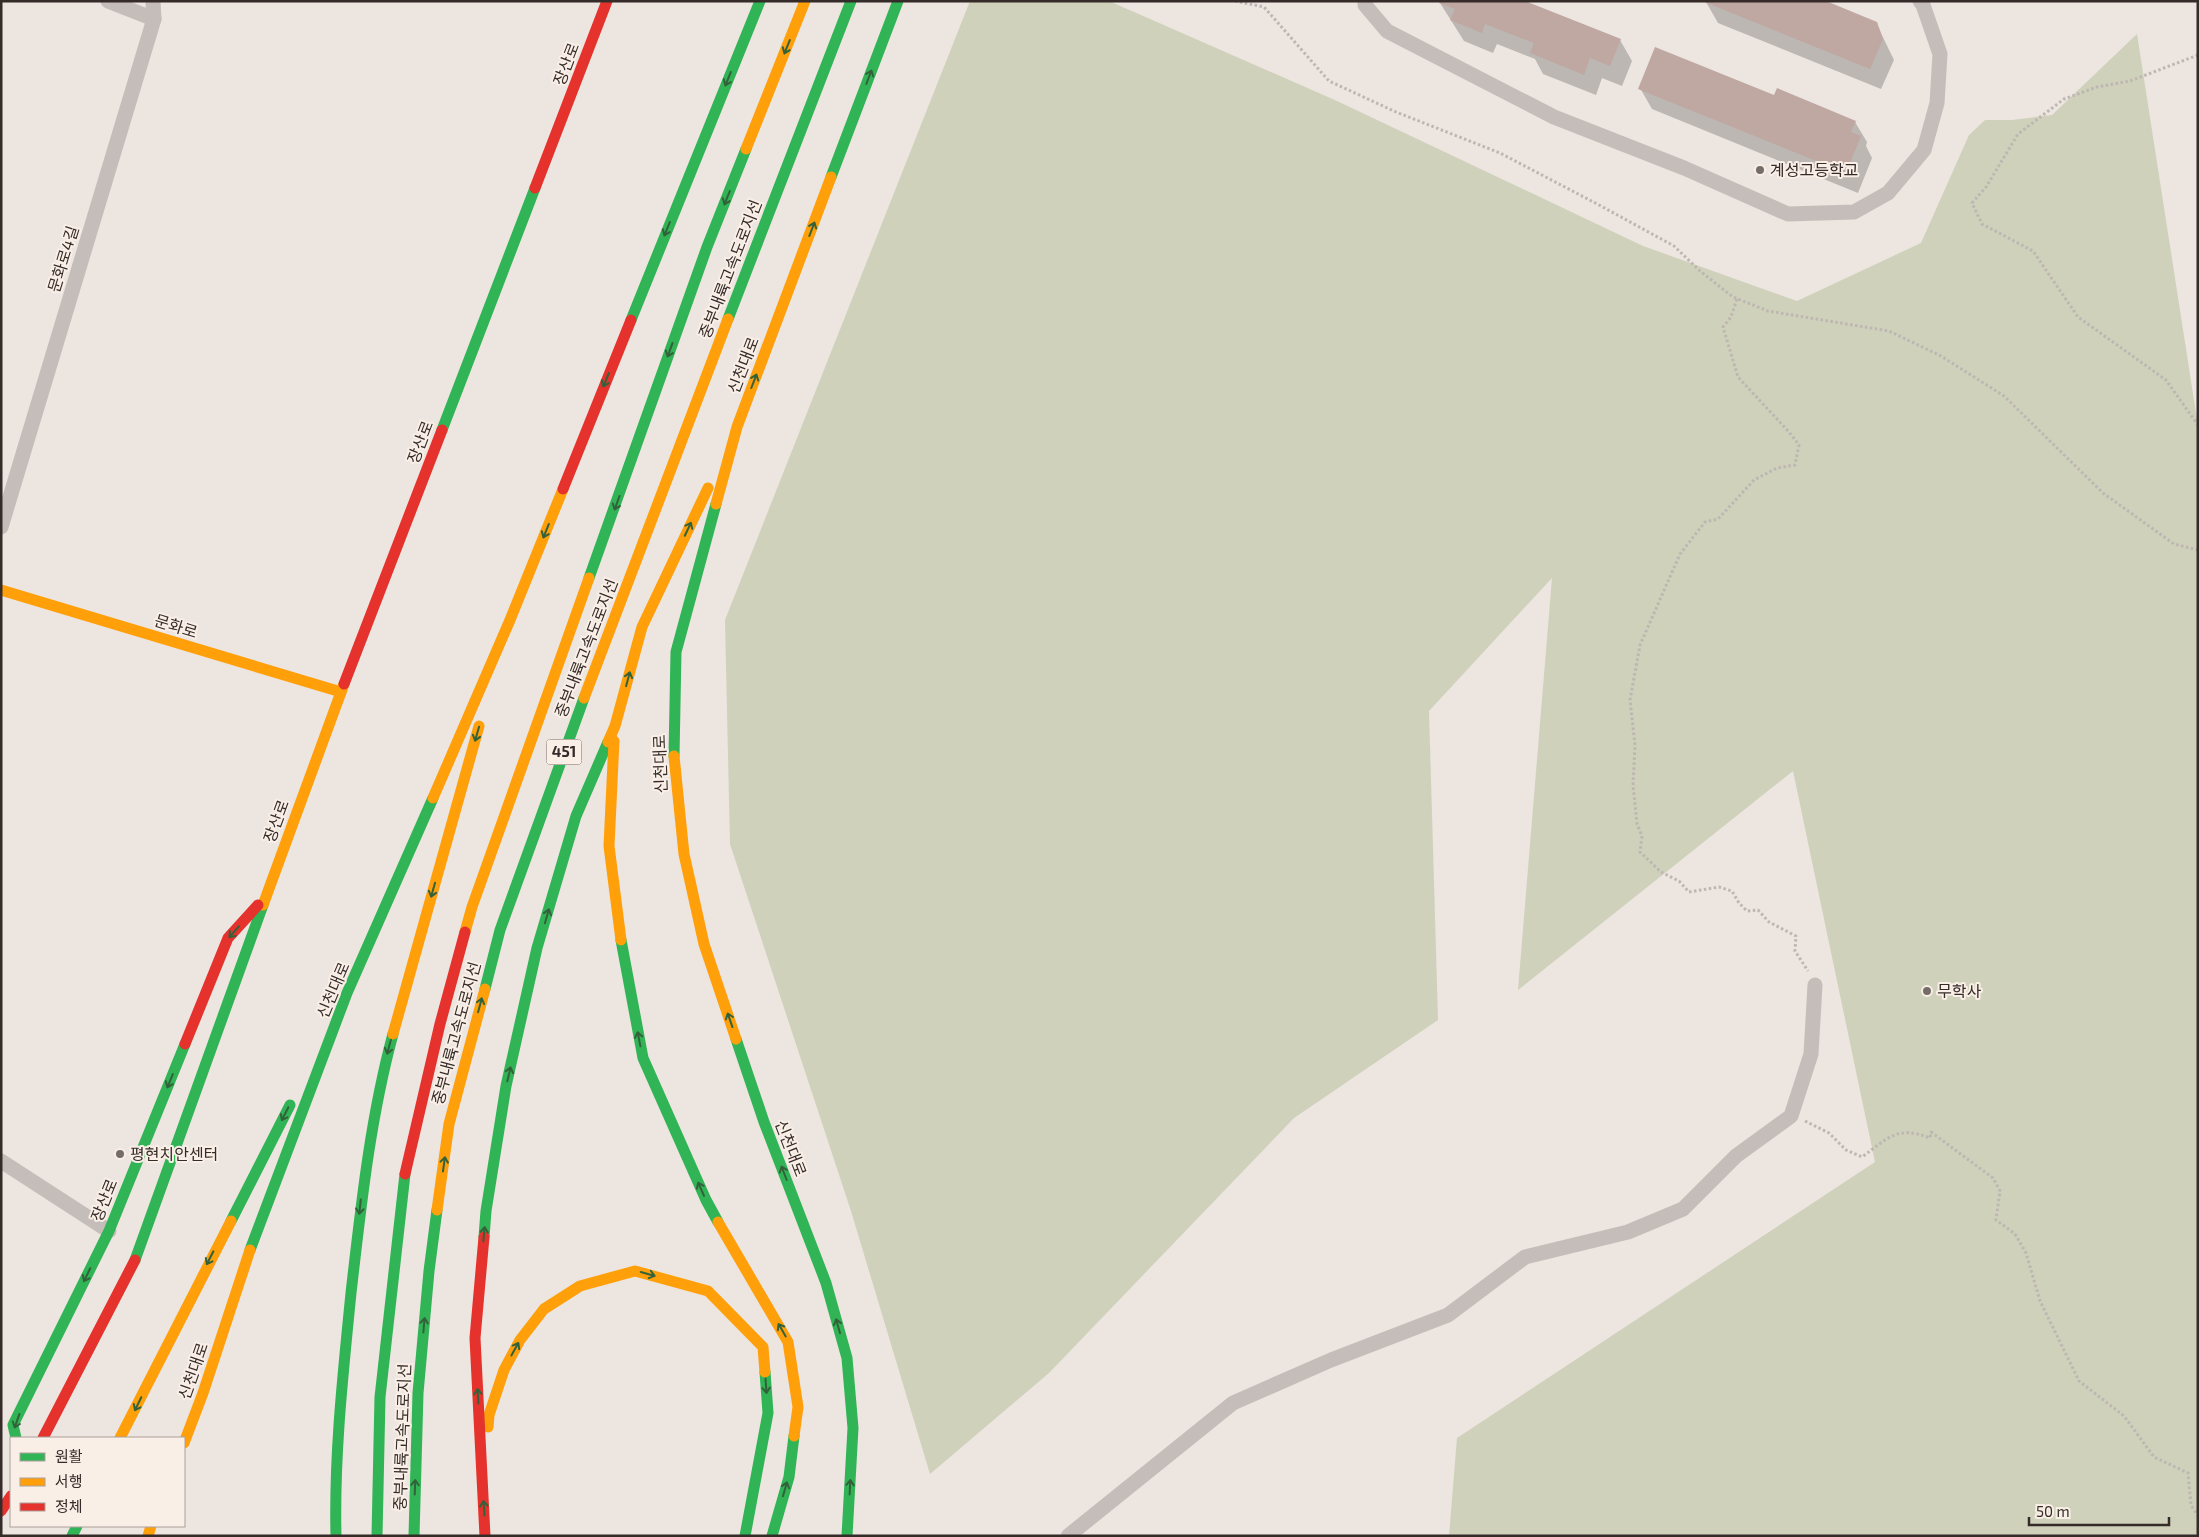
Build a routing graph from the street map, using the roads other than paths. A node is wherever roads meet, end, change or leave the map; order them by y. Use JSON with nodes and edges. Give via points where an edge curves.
{"nodes":[{"id":1,"x":108,"y":1,"type":"edge"},
{"id":2,"x":154,"y":1,"type":"edge"},
{"id":3,"x":607,"y":1,"type":"edge"},
{"id":4,"x":760,"y":1,"type":"edge"},
{"id":5,"x":805,"y":1,"type":"edge"},
{"id":6,"x":851,"y":1,"type":"edge"},
{"id":7,"x":898,"y":1,"type":"edge"},
{"id":8,"x":1365,"y":1,"type":"edge"},
{"id":9,"x":1920,"y":1,"type":"edge"},
{"id":10,"x":154,"y":19,"type":"junction"},
{"id":11,"x":737,"y":427,"type":"junction"},
{"id":12,"x":1,"y":527,"type":"edge"},
{"id":13,"x":1,"y":590,"type":"edge"},
{"id":14,"x":510,"y":620,"type":"junction"},
{"id":15,"x":341,"y":692,"type":"junction"},
{"id":16,"x":615,"y":726,"type":"junction"},
{"id":17,"x":266,"y":896,"type":"junction"},
{"id":18,"x":1815,"y":985,"type":"road end"},
{"id":19,"x":347,"y":993,"type":"junction"},
{"id":20,"x":1,"y":1161,"type":"edge"},
{"id":21,"x":109,"y":1231,"type":"junction"},
{"id":22,"x":16,"y":1437,"type":"edge"},
{"id":23,"x":44,"y":1437,"type":"edge"},
{"id":24,"x":120,"y":1437,"type":"edge"},
{"id":25,"x":185,"y":1440,"type":"edge"},
{"id":26,"x":482,"y":1480,"type":"junction"},
{"id":27,"x":10,"y":1498,"type":"edge"},
{"id":28,"x":1,"y":1511,"type":"edge"},
{"id":29,"x":336,"y":1536,"type":"edge"},
{"id":30,"x":377,"y":1536,"type":"edge"},
{"id":31,"x":414,"y":1536,"type":"edge"},
{"id":32,"x":485,"y":1536,"type":"edge"},
{"id":33,"x":745,"y":1536,"type":"edge"},
{"id":34,"x":772,"y":1536,"type":"edge"},
{"id":35,"x":847,"y":1536,"type":"edge"},
{"id":36,"x":1068,"y":1536,"type":"edge"}],
"edges":[{"from":1,"to":10,"type":"street"},
{"from":2,"to":10,"type":"street","name":"문화로4길"},
{"from":3,"to":15,"type":"main road","name":"장산로"},
{"from":4,"to":14,"type":"main road","name":"신천대로","one_way":true},
{"from":5,"to":30,"type":"main road","name":"중부내륙고속도로지선","number":"451","one_way":true,"via":[[700,265],[472,907],[440,1024],[404,1178],[380,1397]]},
{"from":31,"to":6,"type":"main road","name":"중부내륙고속도로지선","number":"451","one_way":true,"via":[[419,1384],[429,1271],[449,1124],[500,930],[681,440]]},
{"from":11,"to":7,"type":"main road","name":"신천대로","one_way":true},
{"from":8,"to":9,"type":"street","via":[[1387,31],[1554,117],[1684,168],[1788,214],[1854,212],[1888,193],[1924,150],[1937,103],[1940,54]]},
{"from":10,"to":12,"type":"street","name":"문화로4길"},
{"from":16,"to":11,"type":"main road","one_way":true,"via":[[642,627]]},
{"from":35,"to":11,"type":"main road","name":"신천대로","one_way":true,"via":[[852,1428],[847,1358],[826,1283],[764,1122],[704,944],[684,854],[674,768],[676,652]]},
{"from":13,"to":15,"type":"main road","name":"문화로"},
{"from":14,"to":19,"type":"main road","name":"신천대로","via":[[394,892]]},
{"from":14,"to":29,"type":"main road","one_way":true,"via":[[386,1060],[364,1173],[341,1390]]},
{"from":15,"to":17,"type":"main road","name":"장산로"},
{"from":26,"to":16,"type":"main road","one_way":true,"via":[[475,1338],[486,1211],[506,1086],[537,948],[576,816]]},
{"from":34,"to":16,"type":"main road","one_way":true,"via":[[789,1477],[798,1407],[788,1342],[706,1200],[643,1058],[623,953],[609,846]]},
{"from":17,"to":21,"type":"main road","name":"장산로","one_way":true,"via":[[228,938]]},
{"from":17,"to":23,"type":"main road","name":"장산로","via":[[140,1250]]},
{"from":18,"to":36,"type":"street","via":[[1811,1054],[1791,1116],[1736,1156],[1682,1208],[1628,1232],[1524,1257],[1448,1315],[1331,1360],[1233,1403]]},
{"from":19,"to":24,"type":"main road","one_way":true},
{"from":19,"to":25,"type":"main road","name":"신천대로","via":[[254,1238]]},
{"from":20,"to":21,"type":"street"},
{"from":21,"to":22,"type":"main road","name":"장산로","one_way":true,"via":[[13,1425]]},
{"from":32,"to":26,"type":"main road","one_way":true},
{"from":26,"to":33,"type":"main road","one_way":true,"via":[[489,1415],[504,1370],[520,1340],[544,1309],[580,1286],[635,1271],[708,1292],[763,1346],[768,1413]]},
{"from":27,"to":28,"type":"main road"}]}
